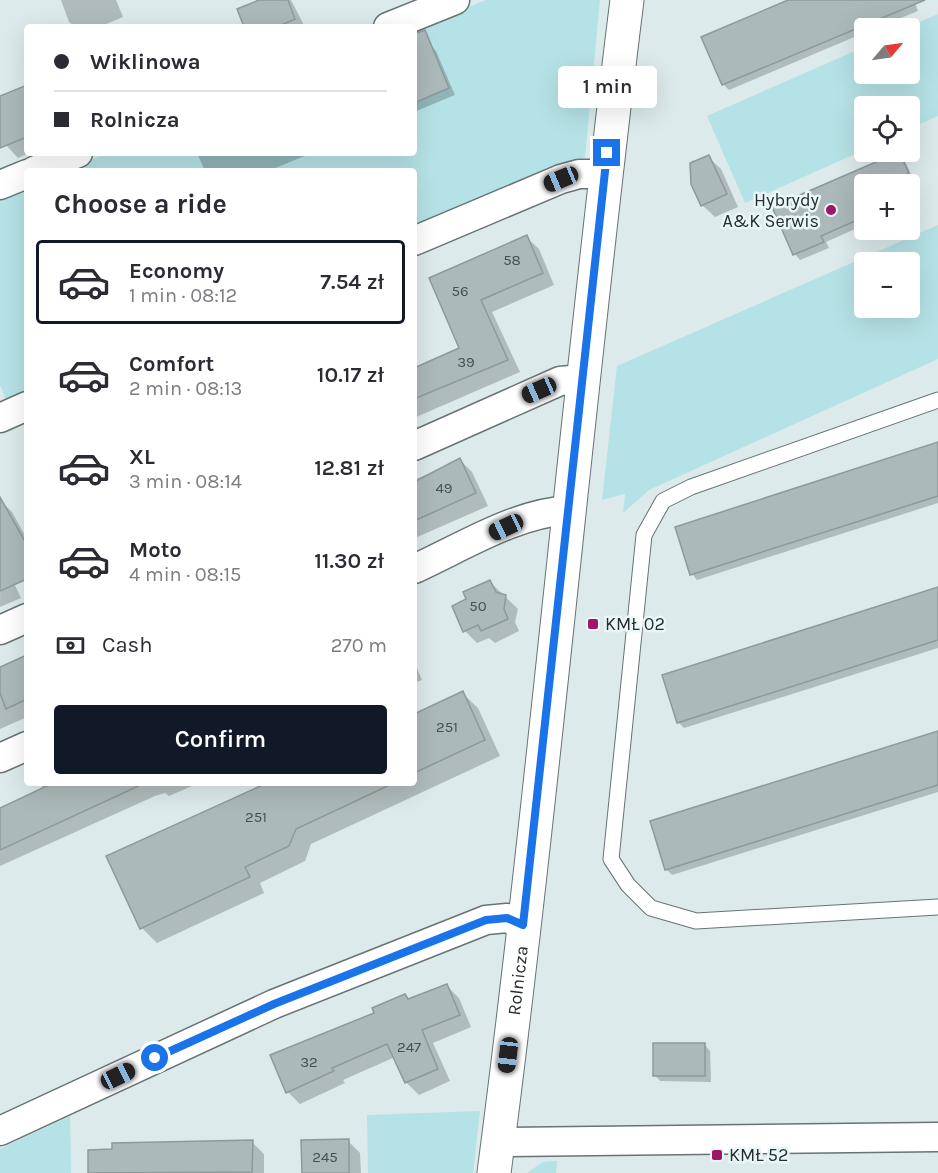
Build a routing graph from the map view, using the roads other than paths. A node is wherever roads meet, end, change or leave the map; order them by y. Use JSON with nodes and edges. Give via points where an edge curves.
{"nodes":[{"id":1,"x":455,"y":0,"type":"edge"},
{"id":2,"x":627,"y":0,"type":"edge"},
{"id":3,"x":395,"y":24,"type":"edge"},
{"id":4,"x":71,"y":156,"type":"edge"},
{"id":5,"x":41,"y":168,"type":"edge"},
{"id":6,"x":604,"y":174,"type":"junction"},
{"id":7,"x":24,"y":175,"type":"edge"},
{"id":8,"x":0,"y":185,"type":"edge"},
{"id":9,"x":417,"y":240,"type":"edge"},
{"id":10,"x":583,"y":380,"type":"junction"},
{"id":11,"x":938,"y":400,"type":"edge"},
{"id":12,"x":24,"y":407,"type":"edge"},
{"id":13,"x":0,"y":418,"type":"edge"},
{"id":14,"x":417,"y":445,"type":"edge"},
{"id":15,"x":570,"y":510,"type":"junction"},
{"id":16,"x":417,"y":568,"type":"edge"},
{"id":17,"x":24,"y":619,"type":"edge"},
{"id":18,"x":0,"y":630,"type":"edge"},
{"id":19,"x":24,"y":747,"type":"edge"},
{"id":20,"x":0,"y":758,"type":"edge"},
{"id":21,"x":938,"y":907,"type":"edge"},
{"id":22,"x":523,"y":925,"type":"junction"},
{"id":23,"x":0,"y":1131,"type":"edge"},
{"id":24,"x":938,"y":1137,"type":"edge"},
{"id":25,"x":496,"y":1158,"type":"edge"}],
"edges":[{"from":1,"to":3,"type":"street"},
{"from":2,"to":6,"type":"street","name":"Rolnicza"},
{"from":4,"to":5,"type":"street"},
{"from":6,"to":9,"type":"street","via":[[561,179]]},
{"from":6,"to":10,"type":"street","name":"Rolnicza"},
{"from":7,"to":8,"type":"street"},
{"from":10,"to":14,"type":"street","via":[[560,381]]},
{"from":10,"to":15,"type":"street","name":"Rolnicza"},
{"from":11,"to":21,"type":"lane","via":[[691,487],[663,501],[644,535],[611,859],[628,885],[651,908],[696,921]]},
{"from":12,"to":13,"type":"street"},
{"from":15,"to":16,"type":"street","via":[[524,519]]},
{"from":15,"to":22,"type":"street","name":"Rolnicza"},
{"from":17,"to":18,"type":"street"},
{"from":19,"to":20,"type":"street"},
{"from":22,"to":23,"type":"street","via":[[498,918],[453,933],[274,1004]]},
{"from":22,"to":25,"type":"street","name":"Rolnicza"},
{"from":24,"to":25,"type":"street"}]}
